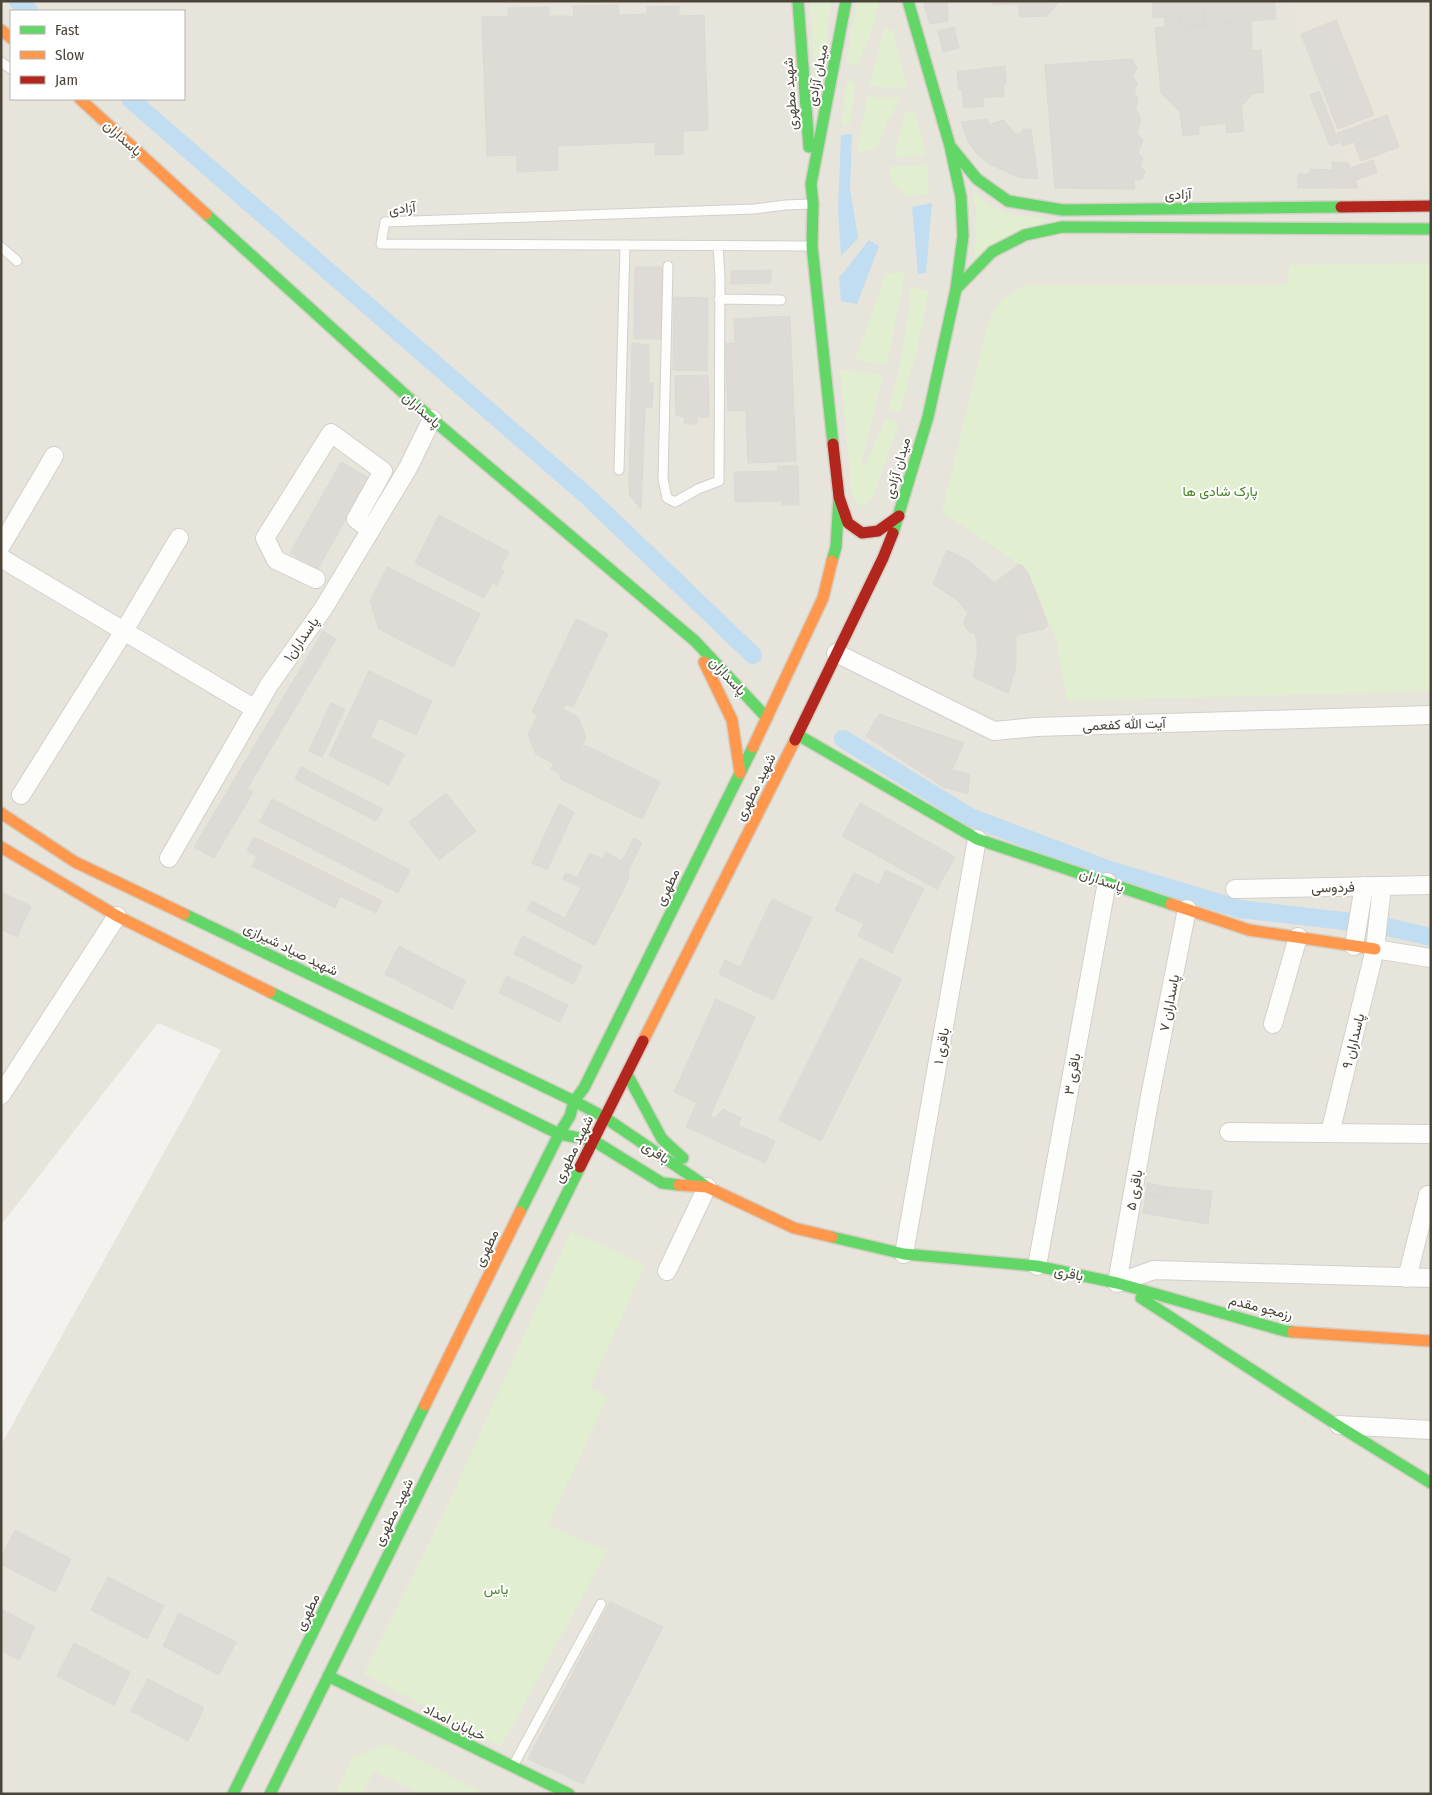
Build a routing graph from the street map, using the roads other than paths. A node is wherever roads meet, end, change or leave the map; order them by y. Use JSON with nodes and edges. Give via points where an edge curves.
{"nodes":[{"id":1,"x":798,"y":1,"type":"edge"},
{"id":2,"x":846,"y":1,"type":"edge"},
{"id":3,"x":908,"y":1,"type":"edge"},
{"id":4,"x":81,"y":100,"type":"edge"},
{"id":5,"x":950,"y":146,"type":"junction"},
{"id":6,"x":811,"y":184,"type":"junction"},
{"id":7,"x":813,"y":204,"type":"junction"},
{"id":8,"x":1431,"y":206,"type":"edge"},
{"id":9,"x":1431,"y":229,"type":"edge"},
{"id":10,"x":625,"y":245,"type":"junction"},
{"id":11,"x":718,"y":246,"type":"junction"},
{"id":12,"x":812,"y":246,"type":"junction"},
{"id":13,"x":1,"y":247,"type":"edge"},
{"id":14,"x":17,"y":261,"type":"dead end"},
{"id":15,"x":668,"y":266,"type":"dead end"},
{"id":16,"x":956,"y":289,"type":"junction"},
{"id":17,"x":720,"y":299,"type":"junction"},
{"id":18,"x":781,"y":300,"type":"dead end"},
{"id":19,"x":432,"y":419,"type":"junction"},
{"id":20,"x":54,"y":456,"type":"dead end"},
{"id":21,"x":619,"y":470,"type":"dead end"},
{"id":22,"x":839,"y":497,"type":"junction"},
{"id":23,"x":899,"y":516,"type":"junction"},
{"id":24,"x":370,"y":530,"type":"junction"},
{"id":25,"x":179,"y":538,"type":"dead end"},
{"id":26,"x":1,"y":546,"type":"edge"},
{"id":27,"x":1,"y":558,"type":"edge"},
{"id":28,"x":316,"y":579,"type":"dead end"},
{"id":29,"x":124,"y":631,"type":"junction"},
{"id":30,"x":695,"y":641,"type":"junction"},
{"id":31,"x":836,"y":653,"type":"junction"},
{"id":32,"x":255,"y":709,"type":"junction"},
{"id":33,"x":1431,"y":716,"type":"edge"},
{"id":34,"x":771,"y":720,"type":"junction"},
{"id":35,"x":794,"y":733,"type":"junction"},
{"id":36,"x":740,"y":773,"type":"junction"},
{"id":37,"x":21,"y":795,"type":"dead end"},
{"id":38,"x":1,"y":813,"type":"edge"},
{"id":39,"x":978,"y":838,"type":"junction"},
{"id":40,"x":1,"y":848,"type":"edge"},
{"id":41,"x":169,"y":858,"type":"dead end"},
{"id":42,"x":1107,"y":882,"type":"junction"},
{"id":43,"x":1431,"y":885,"type":"edge"},
{"id":44,"x":1382,"y":886,"type":"junction"},
{"id":45,"x":1364,"y":887,"type":"junction"},
{"id":46,"x":1235,"y":889,"type":"dead end"},
{"id":47,"x":1187,"y":909,"type":"junction"},
{"id":48,"x":117,"y":916,"type":"junction"},
{"id":49,"x":1298,"y":937,"type":"junction"},
{"id":50,"x":1354,"y":945,"type":"junction"},
{"id":51,"x":1375,"y":949,"type":"junction"},
{"id":52,"x":1431,"y":958,"type":"edge"},
{"id":53,"x":1273,"y":1024,"type":"dead end"},
{"id":54,"x":627,"y":1074,"type":"junction"},
{"id":55,"x":1,"y":1095,"type":"edge"},
{"id":56,"x":1150,"y":1096,"type":"joint"},
{"id":57,"x":574,"y":1101,"type":"junction"},
{"id":58,"x":604,"y":1118,"type":"junction"},
{"id":59,"x":1229,"y":1132,"type":"dead end"},
{"id":60,"x":1330,"y":1133,"type":"junction"},
{"id":61,"x":560,"y":1134,"type":"junction"},
{"id":62,"x":1431,"y":1134,"type":"edge"},
{"id":63,"x":594,"y":1141,"type":"junction"},
{"id":64,"x":712,"y":1189,"type":"junction"},
{"id":65,"x":1428,"y":1196,"type":"dead end"},
{"id":66,"x":904,"y":1254,"type":"junction"},
{"id":67,"x":1037,"y":1266,"type":"junction"},
{"id":68,"x":667,"y":1271,"type":"dead end"},
{"id":69,"x":1407,"y":1278,"type":"junction"},
{"id":70,"x":1431,"y":1278,"type":"edge"},
{"id":71,"x":1118,"y":1283,"type":"junction"},
{"id":72,"x":1431,"y":1342,"type":"edge"},
{"id":73,"x":1337,"y":1425,"type":"junction"},
{"id":74,"x":1431,"y":1430,"type":"edge"},
{"id":75,"x":1431,"y":1482,"type":"edge"},
{"id":76,"x":601,"y":1604,"type":"dead end"},
{"id":77,"x":329,"y":1668,"type":"junction"},
{"id":78,"x":513,"y":1766,"type":"junction"},
{"id":79,"x":233,"y":1794,"type":"edge"},
{"id":80,"x":270,"y":1794,"type":"edge"},
{"id":81,"x":569,"y":1794,"type":"edge"}],
"edges":[{"from":1,"to":6,"type":"main road","name":"شهید مطهری"},
{"from":2,"to":6,"type":"main road","name":"میدان آزادی"},
{"from":3,"to":5,"type":"main road","name":"میدان آزادی"},
{"from":4,"to":19,"type":"main road","name":"پاسداران"},
{"from":5,"to":8,"type":"main road","name":"آزادی","via":[[977,179],[1008,201],[1063,210]]},
{"from":5,"to":16,"type":"main road","name":"میدان آزادی","via":[[961,197],[963,236]]},
{"from":6,"to":7,"type":"main road","name":"میدان آزادی"},
{"from":7,"to":10,"type":"lane","name":"آزادی","via":[[754,209],[385,222],[381,244]]},
{"from":7,"to":12,"type":"main road","name":"میدان آزادی"},
{"from":9,"to":16,"type":"main road","via":[[1062,227],[1025,235],[992,252]]},
{"from":10,"to":11,"type":"lane","name":"آزادی"},
{"from":10,"to":21,"type":"lane"},
{"from":11,"to":12,"type":"lane","name":"آزادی"},
{"from":11,"to":17,"type":"lane"},
{"from":12,"to":22,"type":"main road","name":"میدان آزادی"},
{"from":13,"to":14,"type":"lane"},
{"from":15,"to":17,"type":"lane","via":[[663,479],[667,498],[675,502],[719,482]]},
{"from":16,"to":23,"type":"main road","name":"میدان آزادی","via":[[928,417]]},
{"from":17,"to":18,"type":"lane"},
{"from":19,"to":24,"type":"street","name":"پاسداران۱","via":[[417,453]]},
{"from":19,"to":30,"type":"main road","name":"پاسداران"},
{"from":20,"to":26,"type":"street"},
{"from":22,"to":23,"type":"main road","name":"میدان آزادی","via":[[848,523],[862,533],[878,531]]},
{"from":22,"to":34,"type":"main road","via":[[836,547],[823,598]]},
{"from":23,"to":31,"type":"main road","name":"شهید مطهری","via":[[883,558]]},
{"from":24,"to":28,"type":"street","via":[[356,519],[383,471],[331,433],[265,538],[276,560]]},
{"from":24,"to":32,"type":"street","name":"پاسداران۱","via":[[323,609]]},
{"from":25,"to":29,"type":"street"},
{"from":27,"to":29,"type":"street"},
{"from":29,"to":32,"type":"street"},
{"from":29,"to":37,"type":"street"},
{"from":30,"to":34,"type":"main road","name":"پاسداران"},
{"from":30,"to":36,"type":"main road","via":[[732,720]]},
{"from":31,"to":33,"type":"street","name":"آیت الله کفعمی","via":[[994,731],[1036,727]]},
{"from":31,"to":35,"type":"main road","name":"شهید مطهری"},
{"from":32,"to":41,"type":"street","name":"پاسداران۱"},
{"from":34,"to":36,"type":"main road","name":"مطهری"},
{"from":35,"to":39,"type":"main road","name":"پاسداران"},
{"from":35,"to":54,"type":"main road","name":"شهید مطهری"},
{"from":36,"to":57,"type":"main road","name":"مطهری","via":[[584,1088]]},
{"from":38,"to":57,"type":"main road","name":"شهید صیاد شیرازی","via":[[75,862]]},
{"from":39,"to":42,"type":"main road","name":"پاسداران"},
{"from":39,"to":66,"type":"street","name":"باقری ۱"},
{"from":40,"to":48,"type":"main road"},
{"from":42,"to":47,"type":"main road","name":"پاسداران"},
{"from":42,"to":67,"type":"street","name":"باقری ۳"},
{"from":43,"to":44,"type":"street","name":"فردوسی"},
{"from":44,"to":45,"type":"street","name":"فردوسی"},
{"from":44,"to":51,"type":"street","name":"پاسداران ۹"},
{"from":45,"to":46,"type":"street","name":"فردوسی"},
{"from":45,"to":50,"type":"street"},
{"from":47,"to":49,"type":"main road","name":"پاسداران","via":[[1249,930]]},
{"from":47,"to":56,"type":"street","name":"پاسداران ۷"},
{"from":48,"to":55,"type":"street"},
{"from":48,"to":61,"type":"main road"},
{"from":49,"to":50,"type":"main road","name":"پاسداران"},
{"from":49,"to":53,"type":"street"},
{"from":50,"to":51,"type":"main road","name":"پاسداران"},
{"from":51,"to":52,"type":"street","name":"پاسداران"},
{"from":51,"to":60,"type":"street","name":"پاسداران ۹"},
{"from":54,"to":58,"type":"main road","name":"شهید مطهری"},
{"from":54,"to":64,"type":"main road","via":[[662,1139]]},
{"from":56,"to":71,"type":"street","name":"باقری ۵"},
{"from":57,"to":58,"type":"main road","name":"شهید صیاد شیرازی"},
{"from":57,"to":61,"type":"main road","name":"مطهری"},
{"from":58,"to":63,"type":"main road","name":"شهید مطهری"},
{"from":58,"to":64,"type":"main road","name":"باقری"},
{"from":59,"to":60,"type":"street"},
{"from":60,"to":62,"type":"street"},
{"from":61,"to":63,"type":"main road"},
{"from":61,"to":79,"type":"main road","name":"مطهری","via":[[307,1655]]},
{"from":63,"to":64,"type":"main road","via":[[662,1183]]},
{"from":63,"to":77,"type":"main road","name":"شهید مطهری"},
{"from":64,"to":66,"type":"main road","name":"باقری","via":[[794,1228]]},
{"from":64,"to":68,"type":"street"},
{"from":65,"to":69,"type":"street"},
{"from":66,"to":67,"type":"main road","name":"باقری"},
{"from":67,"to":71,"type":"main road","name":"باقری"},
{"from":69,"to":70,"type":"street"},
{"from":69,"to":71,"type":"street","via":[[1154,1270]]},
{"from":71,"to":72,"type":"main road","name":"رزمجو مقدم","via":[[1285,1331]]},
{"from":71,"to":73,"type":"main road"},
{"from":73,"to":74,"type":"street"},
{"from":73,"to":75,"type":"main road"},
{"from":76,"to":78,"type":"lane"},
{"from":77,"to":78,"type":"main road","name":"خیابان امداد"},
{"from":77,"to":80,"type":"main road","name":"شهید مطهری"},
{"from":78,"to":81,"type":"main road","name":"خیابان امداد"}]}
